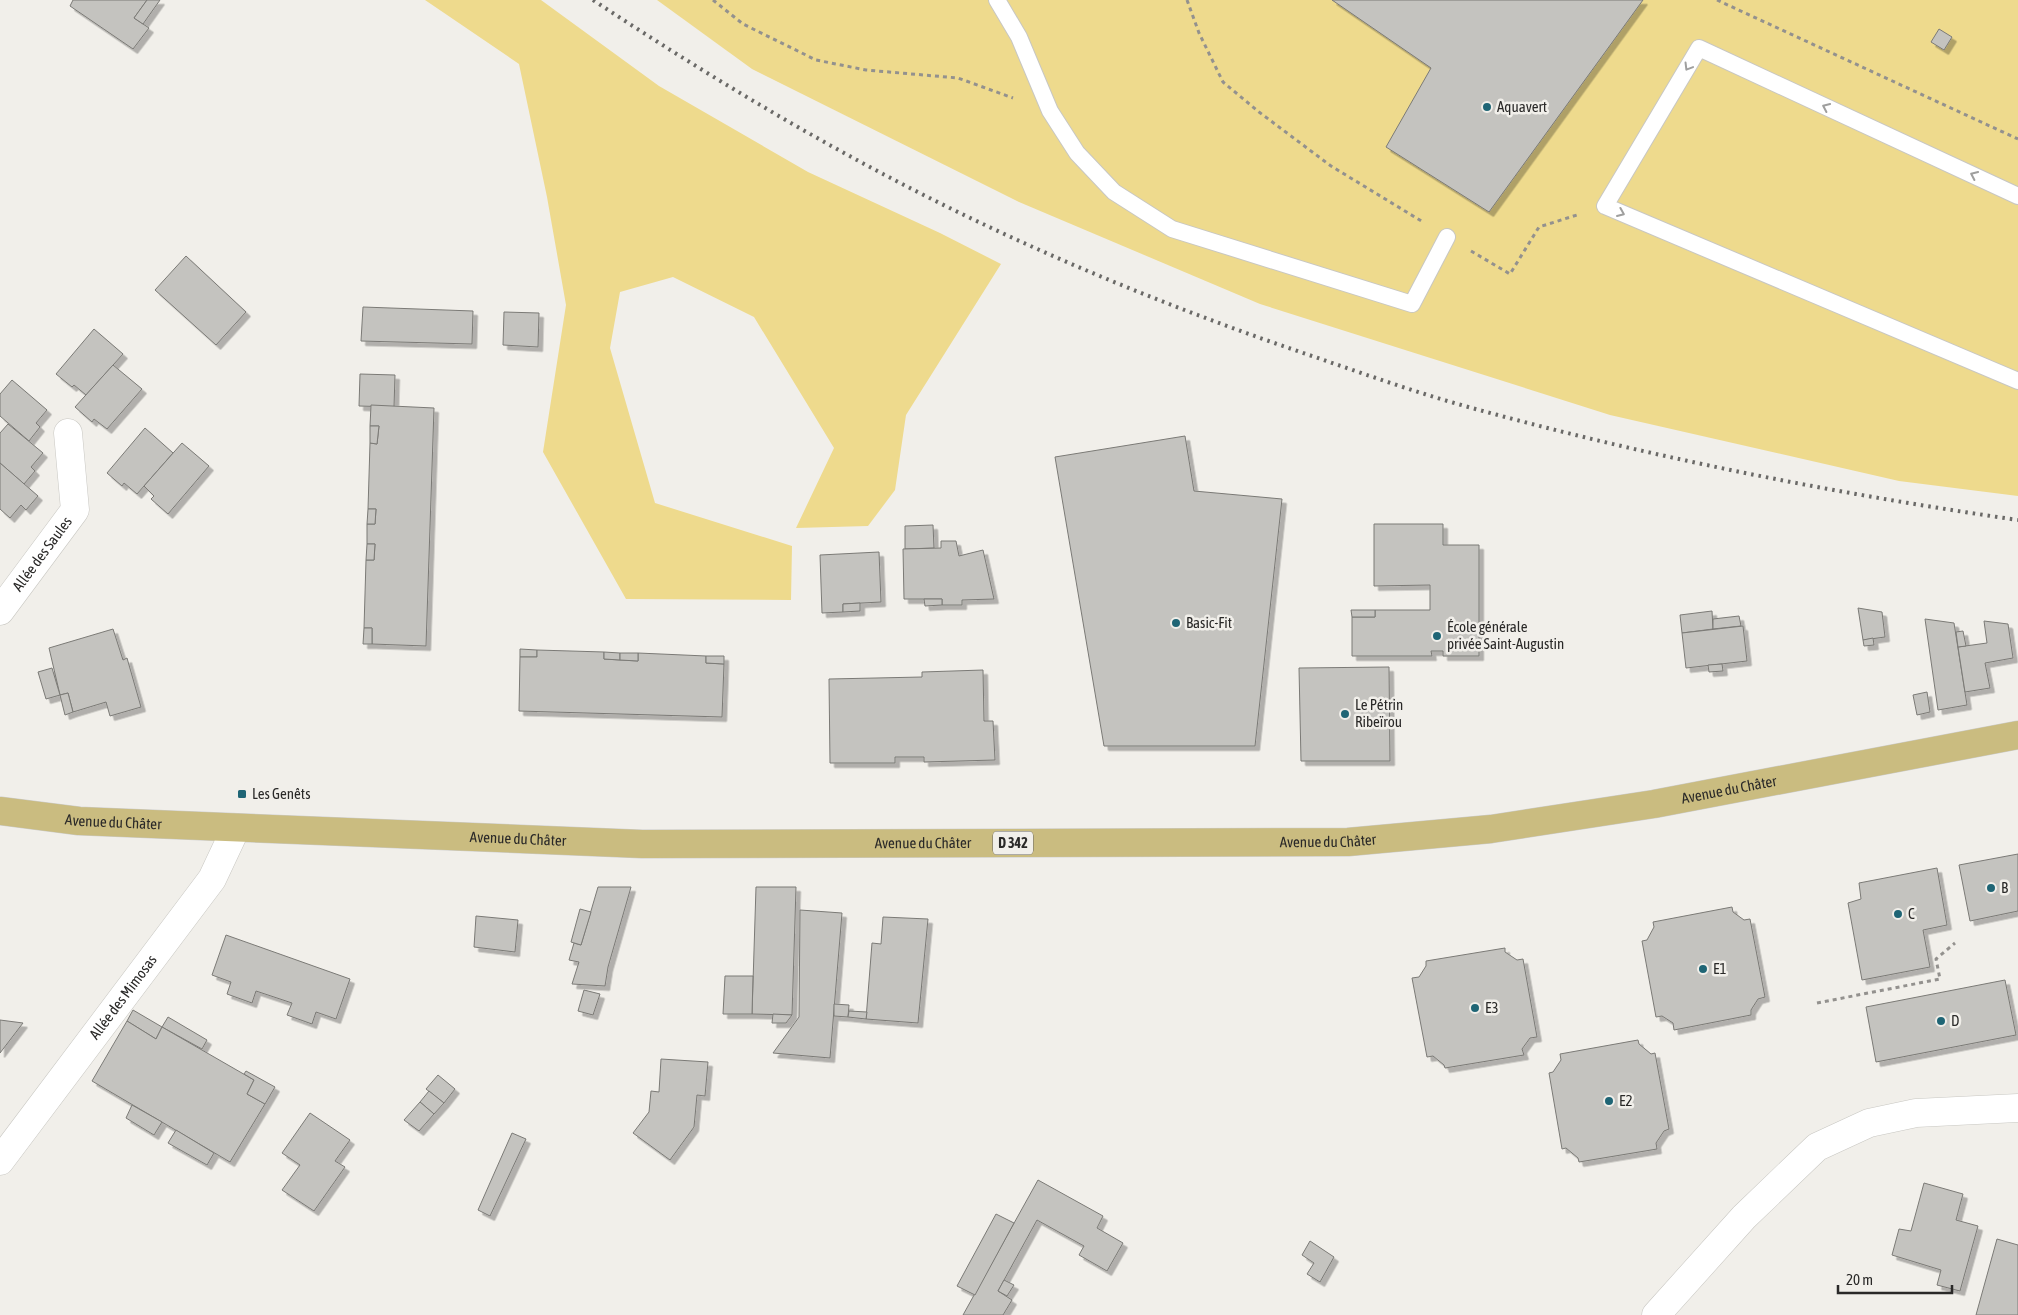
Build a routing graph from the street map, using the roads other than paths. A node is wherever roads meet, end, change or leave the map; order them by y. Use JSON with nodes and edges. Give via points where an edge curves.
{"nodes":[{"id":1,"x":997,"y":0,"type":"edge"},
{"id":2,"x":2018,"y":196,"type":"edge"},
{"id":3,"x":1447,"y":237,"type":"road end"},
{"id":4,"x":2018,"y":381,"type":"edge"},
{"id":5,"x":68,"y":433,"type":"dead end"},
{"id":6,"x":0,"y":611,"type":"edge"},
{"id":7,"x":2018,"y":735,"type":"edge"},
{"id":8,"x":0,"y":811,"type":"edge"},
{"id":9,"x":236,"y":828,"type":"junction"},
{"id":10,"x":2018,"y":1108,"type":"edge"},
{"id":11,"x":0,"y":1161,"type":"edge"},
{"id":12,"x":1656,"y":1315,"type":"edge"}],
"edges":[{"from":1,"to":3,"type":"lane","via":[[1019,37],[1050,111],[1076,153],[1114,192],[1172,229],[1412,304]]},
{"from":2,"to":4,"type":"lane","one_way":true,"via":[[1699,48],[1605,206]]},
{"from":5,"to":6,"type":"street","name":"Allée des Saules","via":[[75,510]]},
{"from":7,"to":9,"type":"main road","name":"Avenue du Châter","number":"D 342","via":[[1654,804],[1491,828],[1348,842],[642,844]]},
{"from":8,"to":9,"type":"main road","name":"Avenue du Châter","number":"D 342","via":[[79,821]]},
{"from":9,"to":11,"type":"street","name":"Allée des Mimosas","via":[[212,878]]},
{"from":10,"to":12,"type":"street","via":[[1916,1113],[1869,1123],[1817,1148],[1744,1218]]}]}
